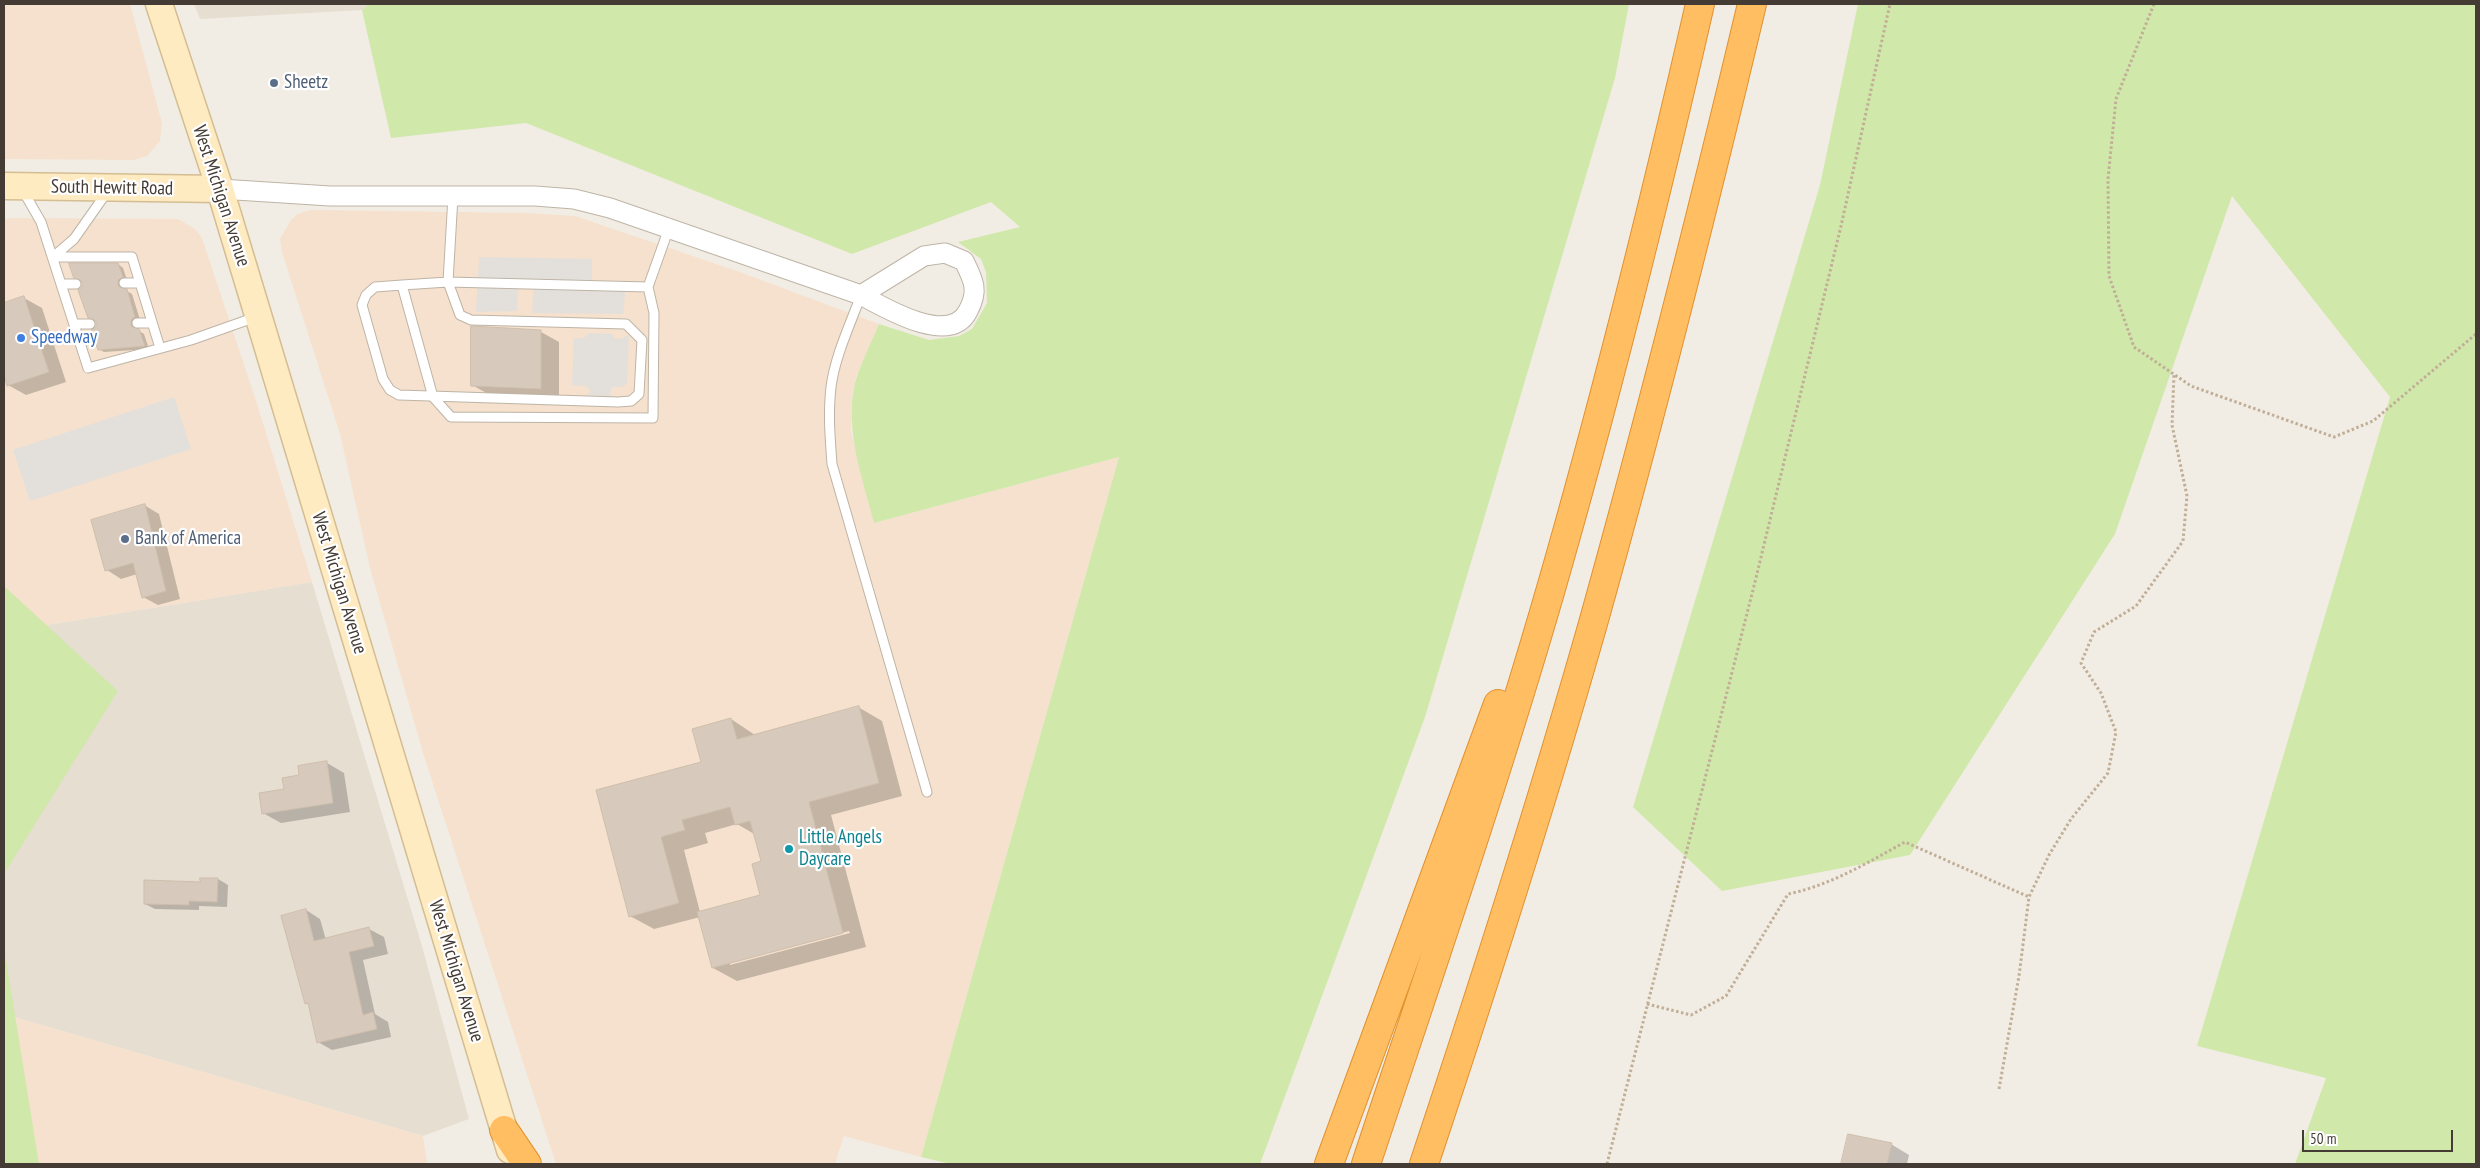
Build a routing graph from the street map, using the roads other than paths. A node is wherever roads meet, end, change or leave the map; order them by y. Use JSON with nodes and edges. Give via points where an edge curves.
{"nodes":[{"id":1,"x":159,"y":4,"type":"edge"},
{"id":2,"x":1700,"y":4,"type":"edge"},
{"id":3,"x":1752,"y":4,"type":"edge"},
{"id":4,"x":12,"y":186,"type":"edge"},
{"id":5,"x":109,"y":189,"type":"junction"},
{"id":6,"x":220,"y":189,"type":"junction"},
{"id":7,"x":453,"y":196,"type":"junction"},
{"id":8,"x":669,"y":228,"type":"junction"},
{"id":9,"x":53,"y":257,"type":"junction"},
{"id":10,"x":448,"y":282,"type":"junction"},
{"id":11,"x":124,"y":283,"type":"dead end"},
{"id":12,"x":140,"y":283,"type":"junction"},
{"id":13,"x":62,"y":284,"type":"junction"},
{"id":14,"x":76,"y":284,"type":"dead end"},
{"id":15,"x":402,"y":285,"type":"junction"},
{"id":16,"x":648,"y":286,"type":"junction"},
{"id":17,"x":861,"y":295,"type":"junction"},
{"id":18,"x":259,"y":316,"type":"junction"},
{"id":19,"x":137,"y":323,"type":"dead end"},
{"id":20,"x":152,"y":323,"type":"junction"},
{"id":21,"x":74,"y":324,"type":"junction"},
{"id":22,"x":90,"y":324,"type":"dead end"},
{"id":23,"x":160,"y":348,"type":"junction"},
{"id":24,"x":433,"y":397,"type":"junction"},
{"id":25,"x":1550,"y":592,"type":"junction"},
{"id":26,"x":927,"y":792,"type":"dead end"},
{"id":27,"x":1440,"y":1115,"type":"junction"},
{"id":28,"x":504,"y":1130,"type":"junction"},
{"id":29,"x":514,"y":1164,"type":"edge"},
{"id":30,"x":527,"y":1164,"type":"edge"},
{"id":31,"x":1329,"y":1164,"type":"edge"},
{"id":32,"x":1366,"y":1164,"type":"edge"},
{"id":33,"x":1424,"y":1164,"type":"edge"},
{"id":34,"x":1430,"y":1164,"type":"edge"}],
"edges":[{"from":1,"to":6,"type":"main road","name":"West Michigan Avenue"},
{"from":2,"to":25,"type":"highway","via":[[1662,171]]},
{"from":3,"to":27,"type":"highway","via":[[1694,249],[1594,621]]},
{"from":4,"to":5,"type":"main road","name":"South Hewitt Road"},
{"from":4,"to":9,"type":"lane","via":[[41,222]]},
{"from":5,"to":6,"type":"main road","name":"South Hewitt Road"},
{"from":5,"to":9,"type":"lane","via":[[74,239]]},
{"from":6,"to":7,"type":"street","via":[[330,196]]},
{"from":6,"to":18,"type":"main road","name":"West Michigan Avenue"},
{"from":7,"to":8,"type":"street","via":[[574,199]]},
{"from":7,"to":10,"type":"lane"},
{"from":8,"to":16,"type":"lane"},
{"from":8,"to":17,"type":"street"},
{"from":9,"to":12,"type":"lane","via":[[132,256]]},
{"from":9,"to":13,"type":"lane"},
{"from":10,"to":15,"type":"lane"},
{"from":10,"to":16,"type":"lane"},
{"from":10,"to":24,"type":"lane","via":[[460,314],[471,320],[626,324],[642,340],[641,383],[639,394],[631,401],[618,402]]},
{"from":11,"to":12,"type":"lane"},
{"from":12,"to":20,"type":"lane"},
{"from":13,"to":14,"type":"lane"},
{"from":13,"to":21,"type":"lane"},
{"from":15,"to":24,"type":"lane"},
{"from":15,"to":24,"type":"lane","via":[[375,287],[366,295],[362,305],[383,380],[390,390],[399,395]]},
{"from":16,"to":24,"type":"lane","via":[[654,312],[653,418],[451,417]]},
{"from":17,"to":17,"type":"street","via":[[922,324],[946,327],[964,318],[975,298],[973,279],[964,261],[945,253],[924,256]]},
{"from":17,"to":26,"type":"lane","via":[[840,351],[832,385],[828,425],[832,464]]},
{"from":18,"to":23,"type":"lane"},
{"from":18,"to":28,"type":"main road","name":"West Michigan Avenue"},
{"from":19,"to":20,"type":"lane"},
{"from":20,"to":23,"type":"lane"},
{"from":21,"to":22,"type":"lane"},
{"from":21,"to":23,"type":"lane","via":[[88,368]]},
{"from":25,"to":31,"type":"highway","via":[[1518,653]]},
{"from":25,"to":32,"type":"highway","via":[[1487,798]]},
{"from":27,"to":33,"type":"highway"},
{"from":27,"to":34,"type":"highway"},
{"from":28,"to":29,"type":"main road","name":"West Michigan Avenue"},
{"from":28,"to":30,"type":"highway"}]}
